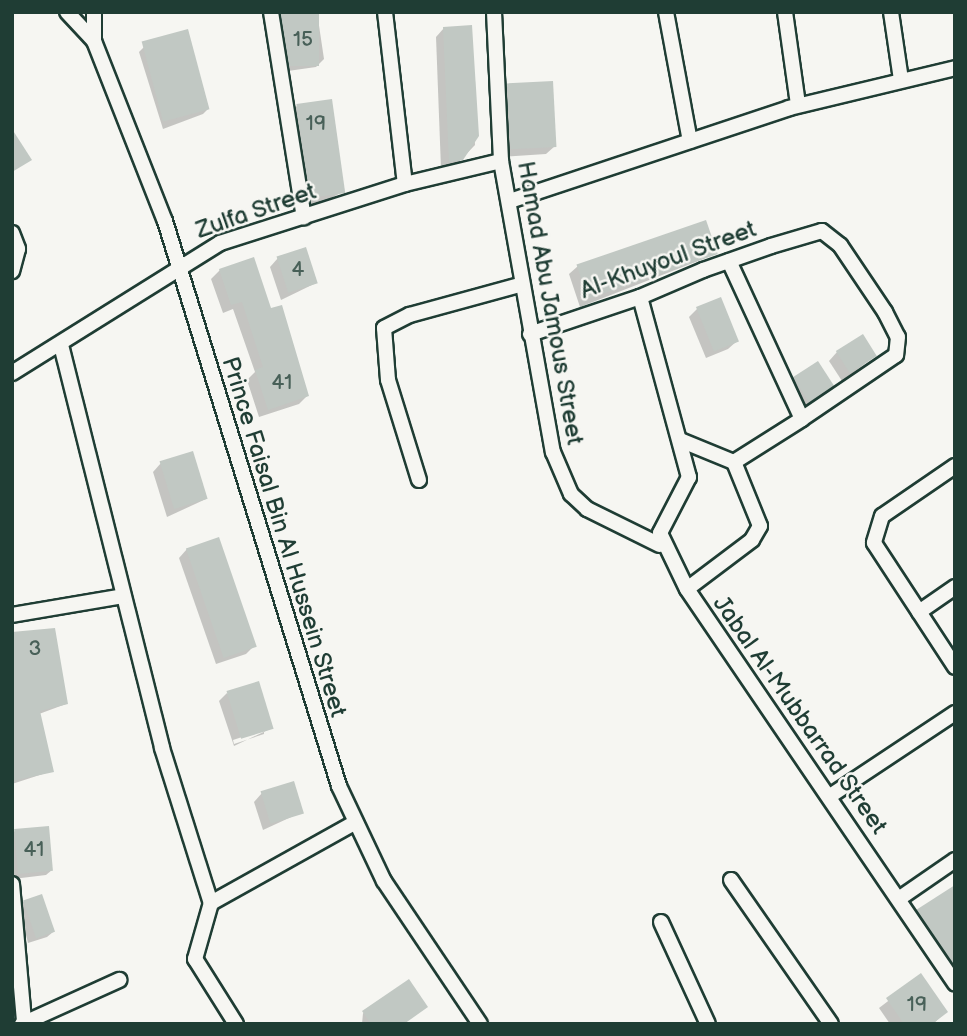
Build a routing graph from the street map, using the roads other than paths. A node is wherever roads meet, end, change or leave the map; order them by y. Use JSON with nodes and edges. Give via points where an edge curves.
{"nodes":[{"id":1,"x":67,"y":12,"type":"edge"},
{"id":2,"x":94,"y":12,"type":"edge"},
{"id":3,"x":271,"y":12,"type":"edge"},
{"id":4,"x":385,"y":12,"type":"edge"},
{"id":5,"x":494,"y":12,"type":"edge"},
{"id":6,"x":666,"y":12,"type":"edge"},
{"id":7,"x":785,"y":12,"type":"edge"},
{"id":8,"x":891,"y":12,"type":"edge"},
{"id":9,"x":94,"y":41,"type":"junction"},
{"id":10,"x":955,"y":68,"type":"edge"},
{"id":11,"x":901,"y":80,"type":"junction"},
{"id":12,"x":798,"y":106,"type":"junction"},
{"id":13,"x":690,"y":141,"type":"junction"},
{"id":14,"x":501,"y":161,"type":"junction"},
{"id":15,"x":405,"y":184,"type":"junction"},
{"id":16,"x":510,"y":201,"type":"junction"},
{"id":17,"x":304,"y":217,"type":"junction"},
{"id":18,"x":12,"y":233,"type":"edge"},
{"id":19,"x":729,"y":261,"type":"junction"},
{"id":20,"x":179,"y":266,"type":"junction"},
{"id":21,"x":12,"y":271,"type":"edge"},
{"id":22,"x":520,"y":285,"type":"junction"},
{"id":23,"x":640,"y":297,"type":"junction"},
{"id":24,"x":530,"y":334,"type":"junction"},
{"id":25,"x":61,"y":345,"type":"junction"},
{"id":26,"x":12,"y":373,"type":"edge"},
{"id":27,"x":802,"y":419,"type":"junction"},
{"id":28,"x":680,"y":440,"type":"junction"},
{"id":29,"x":734,"y":462,"type":"junction"},
{"id":30,"x":955,"y":466,"type":"edge"},
{"id":31,"x":419,"y":480,"type":"dead end"},
{"id":32,"x":660,"y":545,"type":"junction"},
{"id":33,"x":955,"y":587,"type":"edge"},
{"id":34,"x":687,"y":589,"type":"junction"},
{"id":35,"x":123,"y":596,"type":"junction"},
{"id":36,"x":919,"y":612,"type":"junction"},
{"id":37,"x":12,"y":615,"type":"edge"},
{"id":38,"x":955,"y":667,"type":"edge"},
{"id":39,"x":955,"y":713,"type":"edge"},
{"id":40,"x":830,"y":796,"type":"junction"},
{"id":41,"x":354,"y":823,"type":"junction"},
{"id":42,"x":955,"y":860,"type":"edge"},
{"id":43,"x":732,"y":880,"type":"dead end"},
{"id":44,"x":12,"y":884,"type":"edge"},
{"id":45,"x":900,"y":898,"type":"junction"},
{"id":46,"x":211,"y":903,"type":"junction"},
{"id":47,"x":661,"y":922,"type":"dead end"},
{"id":48,"x":17,"y":959,"type":"edge"},
{"id":49,"x":119,"y":980,"type":"dead end"},
{"id":50,"x":955,"y":984,"type":"edge"},
{"id":51,"x":23,"y":1023,"type":"edge"},
{"id":52,"x":236,"y":1024,"type":"edge"},
{"id":53,"x":480,"y":1024,"type":"edge"},
{"id":54,"x":708,"y":1024,"type":"edge"},
{"id":55,"x":831,"y":1024,"type":"edge"}],
"edges":[{"from":1,"to":9,"type":"street","name":"Prince Faisal Bin Al Hussein Street"},
{"from":2,"to":9,"type":"street","name":"Prince Faisal Bin Al Hussein Street"},
{"from":3,"to":17,"type":"street"},
{"from":4,"to":15,"type":"street"},
{"from":5,"to":14,"type":"street","name":"Hamad Abu Jamous Street"},
{"from":6,"to":13,"type":"street"},
{"from":7,"to":12,"type":"street"},
{"from":8,"to":11,"type":"street"},
{"from":9,"to":20,"type":"street","name":"Prince Faisal Bin Al Hussein Street"},
{"from":10,"to":11,"type":"street"},
{"from":11,"to":12,"type":"street"},
{"from":12,"to":13,"type":"street"},
{"from":13,"to":16,"type":"street"},
{"from":14,"to":15,"type":"street","name":"Zulfa Street"},
{"from":14,"to":16,"type":"street","name":"Hamad Abu Jamous Street"},
{"from":15,"to":17,"type":"street","name":"Zulfa Street"},
{"from":16,"to":22,"type":"street","name":"Hamad Abu Jamous Street"},
{"from":17,"to":20,"type":"street","name":"Zulfa Street","via":[[220,243]]},
{"from":18,"to":21,"type":"street","via":[[18,249]]},
{"from":19,"to":23,"type":"street","name":"Al-Khuyoul Street"},
{"from":19,"to":27,"type":"street"},
{"from":19,"to":27,"type":"street","name":"Al-Khuyoul Street","via":[[822,231],[840,245],[886,312],[899,347]]},
{"from":20,"to":25,"type":"street","name":"Zulfa Street"},
{"from":20,"to":41,"type":"street","name":"Prince Faisal Bin Al Hussein Street"},
{"from":22,"to":24,"type":"street","name":"Hamad Abu Jamous Street"},
{"from":22,"to":31,"type":"street","via":[[399,318],[384,328],[388,380]]},
{"from":23,"to":24,"type":"street","name":"Al-Khuyoul Street"},
{"from":23,"to":28,"type":"street"},
{"from":24,"to":32,"type":"street","name":"Hamad Abu Jamous Street","via":[[548,434],[571,494],[603,520]]},
{"from":25,"to":26,"type":"street","name":"Zulfa Street"},
{"from":25,"to":35,"type":"street"},
{"from":27,"to":29,"type":"street"},
{"from":28,"to":29,"type":"street"},
{"from":28,"to":32,"type":"street","via":[[689,477],[663,524]]},
{"from":29,"to":34,"type":"street","name":"Jabal Al-Mubbarrad Street","via":[[760,526],[752,540]]},
{"from":30,"to":36,"type":"street","via":[[875,526],[881,559]]},
{"from":32,"to":34,"type":"street"},
{"from":33,"to":36,"type":"street"},
{"from":34,"to":40,"type":"street","name":"Jabal Al-Mubbarrad Street","via":[[719,645]]},
{"from":35,"to":37,"type":"street"},
{"from":35,"to":46,"type":"street"},
{"from":36,"to":38,"type":"street"},
{"from":39,"to":40,"type":"street"},
{"from":40,"to":45,"type":"street","name":"Jabal Al-Mubbarrad Street"},
{"from":41,"to":46,"type":"street"},
{"from":41,"to":53,"type":"street","name":"Prince Faisal Bin Al Hussein Street","via":[[410,924]]},
{"from":42,"to":45,"type":"street"},
{"from":43,"to":55,"type":"street"},
{"from":44,"to":48,"type":"street"},
{"from":45,"to":50,"type":"street","name":"Jabal Al-Mubbarrad Street"},
{"from":46,"to":52,"type":"street","via":[[195,959]]},
{"from":47,"to":54,"type":"street"},
{"from":48,"to":51,"type":"street"},
{"from":49,"to":51,"type":"street"}]}
